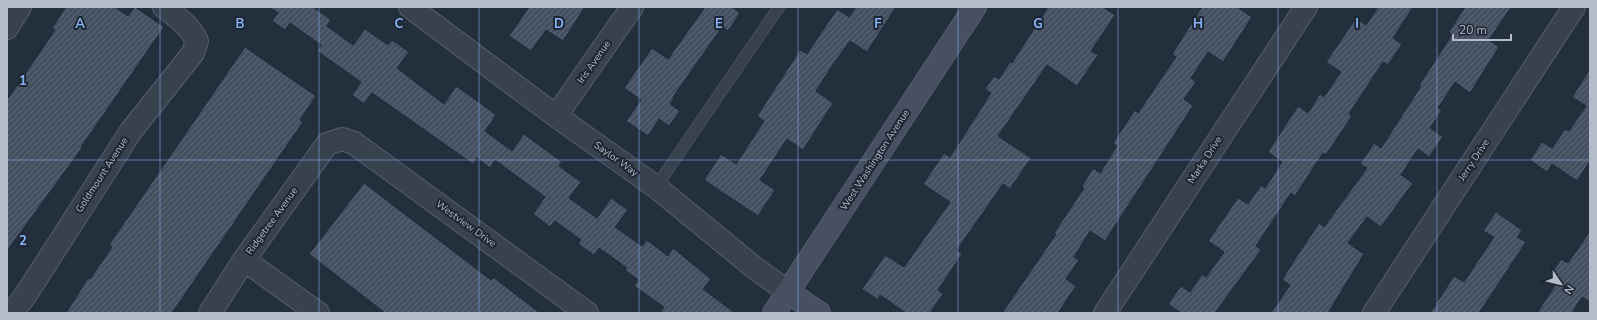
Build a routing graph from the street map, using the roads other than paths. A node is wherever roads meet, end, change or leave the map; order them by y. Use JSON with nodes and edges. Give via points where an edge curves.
{"nodes":[{"id":1,"x":20,"y":7,"type":"edge"},
{"id":2,"x":164,"y":7,"type":"edge"},
{"id":3,"x":410,"y":7,"type":"edge"},
{"id":4,"x":632,"y":7,"type":"edge"},
{"id":5,"x":779,"y":7,"type":"edge"},
{"id":6,"x":975,"y":7,"type":"edge"},
{"id":7,"x":1306,"y":7,"type":"edge"},
{"id":8,"x":1574,"y":7,"type":"edge"},
{"id":9,"x":7,"y":28,"type":"edge"},
{"id":10,"x":556,"y":116,"type":"junction"},
{"id":11,"x":342,"y":139,"type":"joint"},
{"id":12,"x":656,"y":187,"type":"junction"},
{"id":13,"x":244,"y":260,"type":"junction"},
{"id":14,"x":788,"y":292,"type":"junction"},
{"id":15,"x":12,"y":313,"type":"edge"},
{"id":16,"x":210,"y":313,"type":"edge"},
{"id":17,"x":318,"y":313,"type":"edge"},
{"id":18,"x":587,"y":313,"type":"edge"},
{"id":19,"x":774,"y":313,"type":"edge"},
{"id":20,"x":819,"y":313,"type":"edge"},
{"id":21,"x":1105,"y":313,"type":"edge"},
{"id":22,"x":1374,"y":313,"type":"edge"}],
"edges":[{"from":1,"to":9,"type":"street"},
{"from":2,"to":15,"type":"street","name":"Goldmount Avenue","via":[[184,22],[197,41],[193,53],[131,131]]},
{"from":3,"to":10,"type":"street","name":"Saylor Way"},
{"from":4,"to":10,"type":"street","name":"Iris Avenue"},
{"from":5,"to":12,"type":"lane"},
{"from":6,"to":14,"type":"main road","name":"West Washington Avenue"},
{"from":7,"to":21,"type":"street","name":"Marka Drive"},
{"from":8,"to":22,"type":"street","name":"Jerry Drive"},
{"from":10,"to":12,"type":"street","name":"Saylor Way"},
{"from":11,"to":13,"type":"street","name":"Ridgetree Avenue","via":[[327,144]]},
{"from":11,"to":18,"type":"street","name":"Westview Drive","via":[[354,143]]},
{"from":12,"to":14,"type":"street","name":"Saylor Way"},
{"from":13,"to":16,"type":"street","name":"Ridgetree Avenue"},
{"from":13,"to":17,"type":"street"},
{"from":14,"to":19,"type":"main road","name":"West Washington Avenue"},
{"from":14,"to":20,"type":"main road","name":"Saylor Way"}]}
